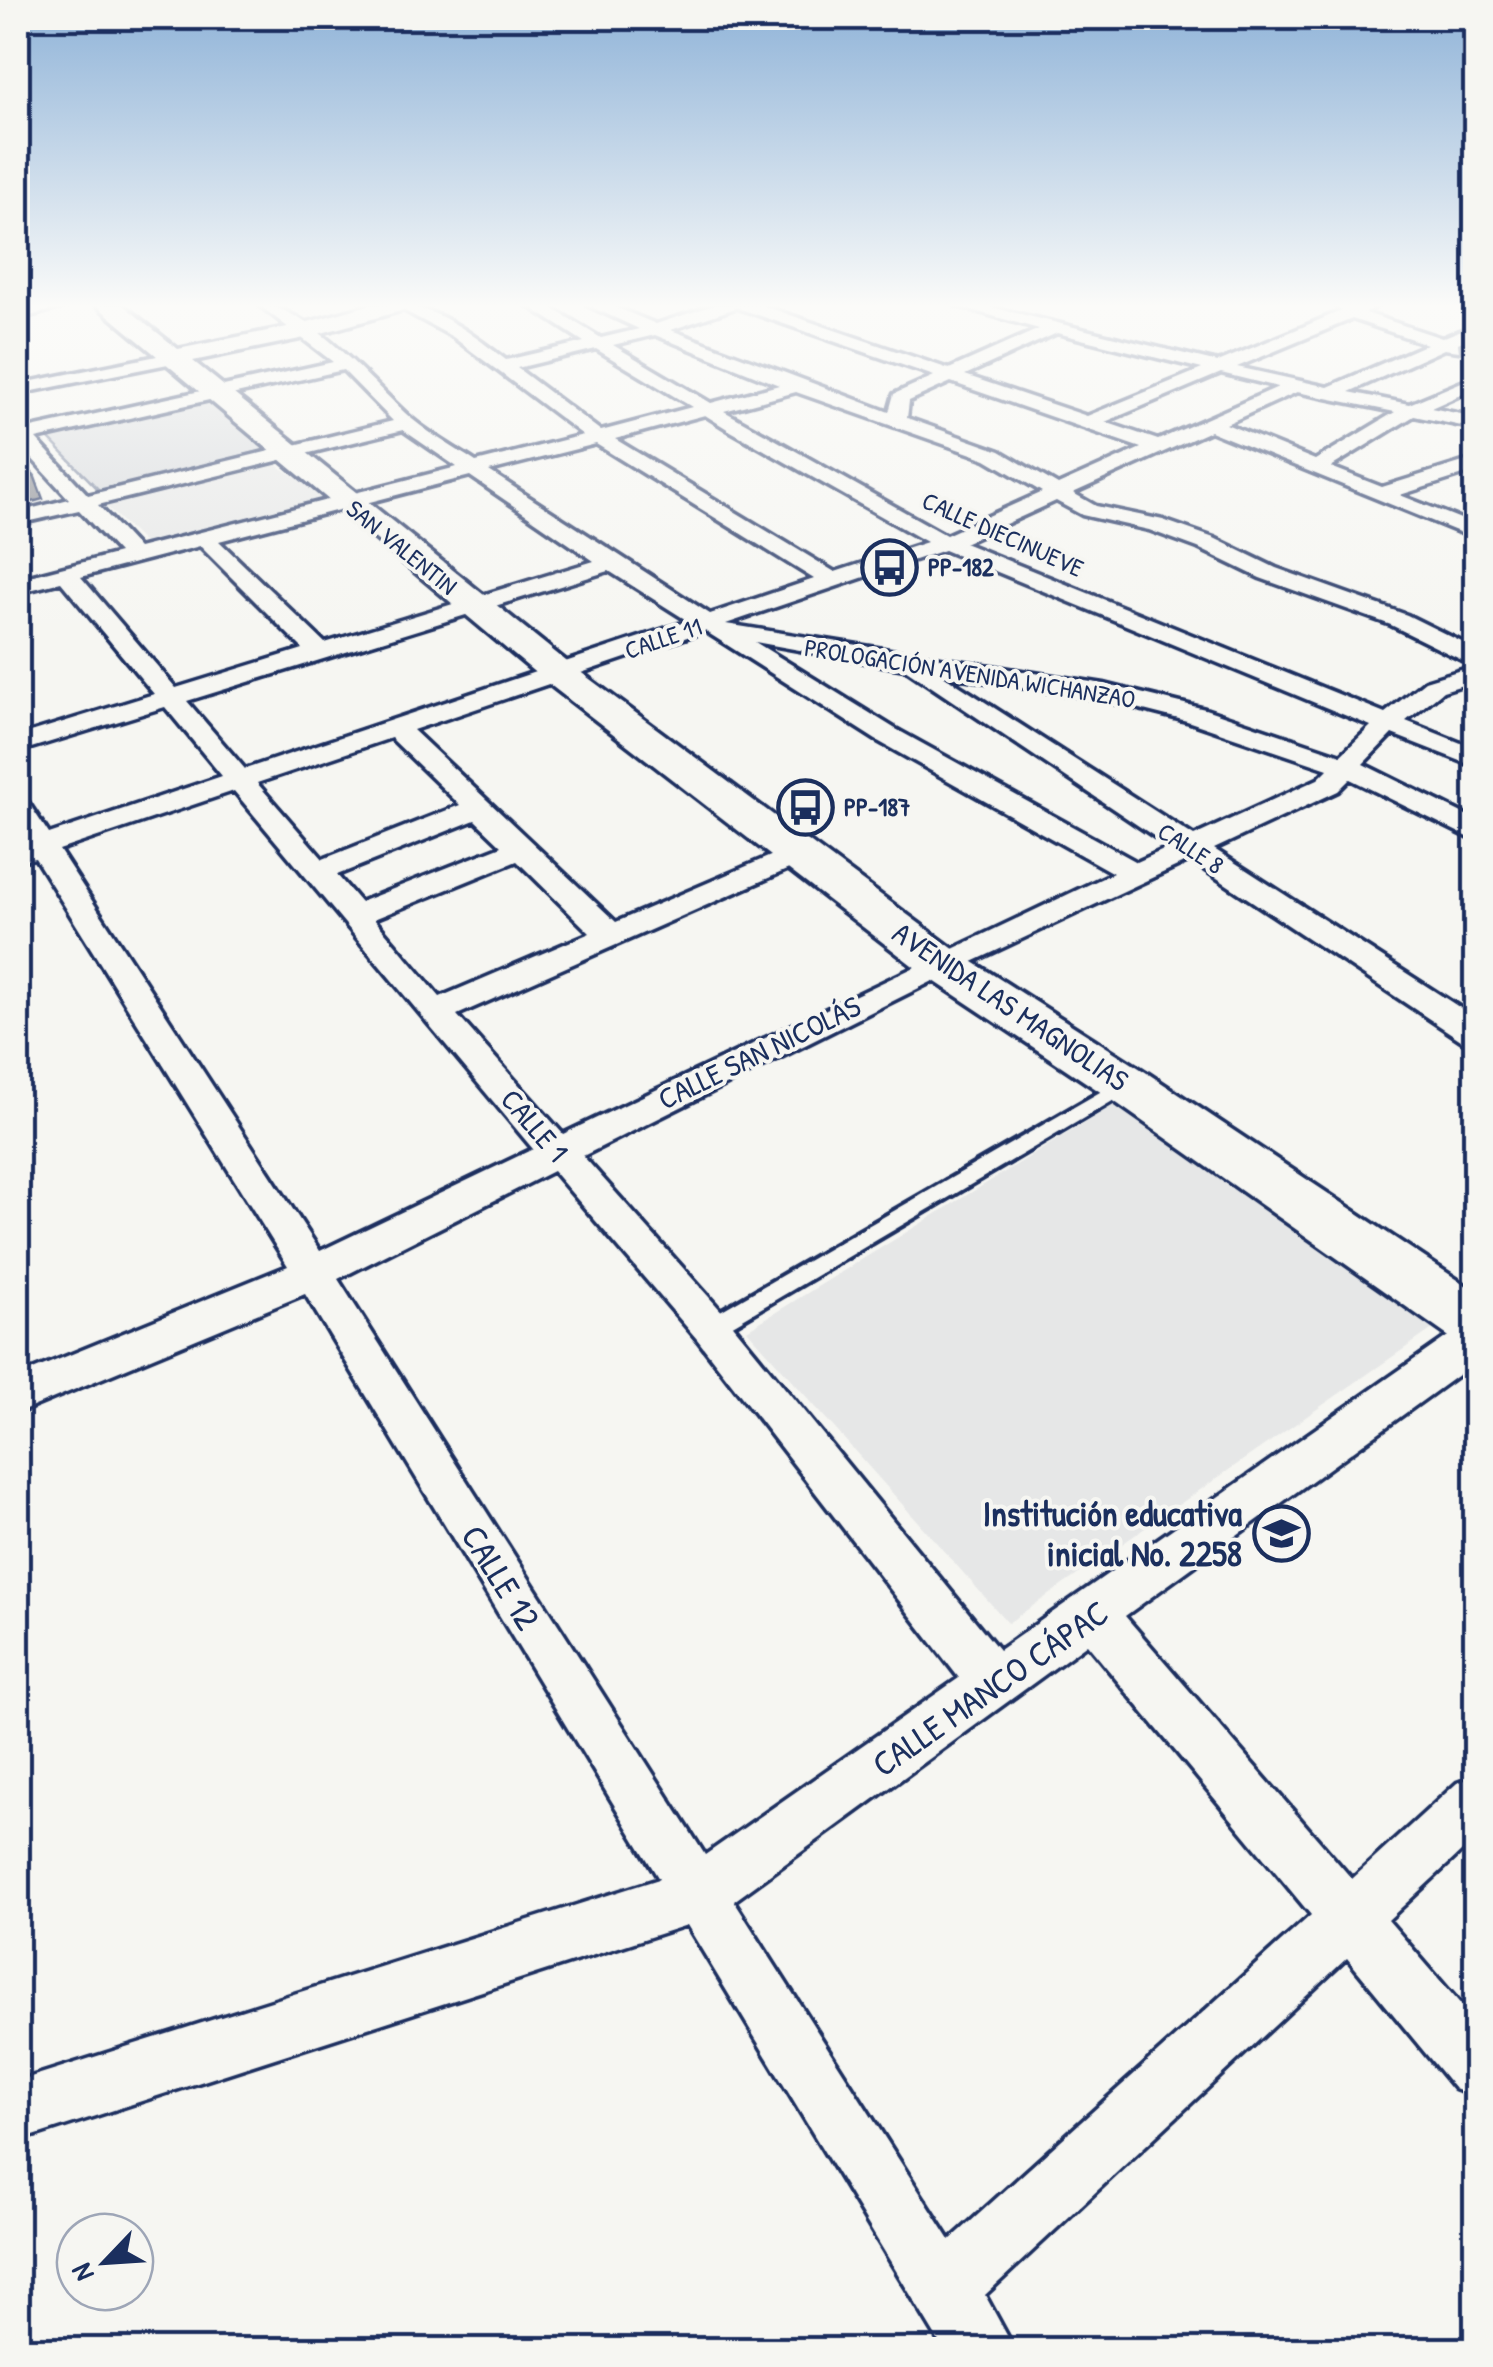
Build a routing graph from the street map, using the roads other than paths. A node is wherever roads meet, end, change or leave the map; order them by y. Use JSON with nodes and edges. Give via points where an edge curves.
{"nodes":[{"id":1,"x":112,"y":415,"type":"edge"},
{"id":2,"x":252,"y":415,"type":"edge"},
{"id":3,"x":398,"y":415,"type":"edge"},
{"id":4,"x":568,"y":415,"type":"edge"},
{"id":5,"x":674,"y":415,"type":"edge"},
{"id":6,"x":721,"y":415,"type":"edge"},
{"id":7,"x":912,"y":415,"type":"edge"},
{"id":8,"x":1067,"y":415,"type":"edge"},
{"id":9,"x":1103,"y":415,"type":"edge"},
{"id":10,"x":1230,"y":415,"type":"edge"},
{"id":11,"x":1402,"y":415,"type":"edge"},
{"id":12,"x":1441,"y":415,"type":"edge"},
{"id":13,"x":1087,"y":422,"type":"junction"},
{"id":14,"x":1476,"y":422,"type":"edge"},
{"id":15,"x":406,"y":424,"type":"junction"},
{"id":16,"x":1212,"y":424,"type":"junction"},
{"id":17,"x":19,"y":435,"type":"edge"},
{"id":18,"x":595,"y":436,"type":"junction"},
{"id":19,"x":1160,"y":448,"type":"junction"},
{"id":20,"x":295,"y":451,"type":"junction"},
{"id":21,"x":1476,"y":464,"type":"edge"},
{"id":22,"x":1317,"y":467,"type":"junction"},
{"id":23,"x":470,"y":468,"type":"junction"},
{"id":24,"x":1381,"y":494,"type":"junction"},
{"id":25,"x":1058,"y":496,"type":"junction"},
{"id":26,"x":353,"y":498,"type":"junction"},
{"id":27,"x":81,"y":502,"type":"junction"},
{"id":28,"x":18,"y":518,"type":"edge"},
{"id":29,"x":1476,"y":532,"type":"edge"},
{"id":30,"x":203,"y":537,"type":"junction"},
{"id":31,"x":945,"y":544,"type":"junction"},
{"id":32,"x":133,"y":556,"type":"junction"},
{"id":33,"x":612,"y":563,"type":"junction"},
{"id":34,"x":66,"y":573,"type":"junction"},
{"id":35,"x":833,"y":581,"type":"junction"},
{"id":36,"x":18,"y":586,"type":"edge"},
{"id":37,"x":482,"y":603,"type":"junction"},
{"id":38,"x":705,"y":624,"type":"junction"},
{"id":39,"x":320,"y":652,"type":"junction"},
{"id":40,"x":1476,"y":659,"type":"edge"},
{"id":41,"x":906,"y":662,"type":"junction"},
{"id":42,"x":567,"y":670,"type":"junction"},
{"id":43,"x":1476,"y":673,"type":"edge"},
{"id":44,"x":170,"y":698,"type":"junction"},
{"id":45,"x":1389,"y":722,"type":"junction"},
{"id":46,"x":395,"y":728,"type":"junction"},
{"id":47,"x":18,"y":744,"type":"edge"},
{"id":48,"x":1476,"y":760,"type":"edge"},
{"id":49,"x":1346,"y":766,"type":"junction"},
{"id":50,"x":238,"y":780,"type":"junction"},
{"id":51,"x":18,"y":808,"type":"edge"},
{"id":52,"x":478,"y":808,"type":"junction"},
{"id":53,"x":1476,"y":832,"type":"edge"},
{"id":54,"x":1192,"y":848,"type":"junction"},
{"id":55,"x":521,"y":849,"type":"junction"},
{"id":56,"x":29,"y":850,"type":"edge"},
{"id":57,"x":797,"y":855,"type":"junction"},
{"id":58,"x":318,"y":872,"type":"junction"},
{"id":59,"x":1137,"y":874,"type":"junction"},
{"id":60,"x":355,"y":914,"type":"junction"},
{"id":61,"x":612,"y":936,"type":"junction"},
{"id":62,"x":958,"y":957,"type":"junction"},
{"id":63,"x":435,"y":1012,"type":"junction"},
{"id":64,"x":1476,"y":1034,"type":"edge"},
{"id":65,"x":1126,"y":1084,"type":"junction"},
{"id":66,"x":557,"y":1150,"type":"junction"},
{"id":67,"x":313,"y":1273,"type":"junction"},
{"id":68,"x":1476,"y":1283,"type":"edge"},
{"id":69,"x":1476,"y":1324,"type":"edge"},
{"id":70,"x":712,"y":1328,"type":"junction"},
{"id":71,"x":1476,"y":1339,"type":"edge"},
{"id":72,"x":18,"y":1395,"type":"edge"},
{"id":73,"x":1093,"y":1615,"type":"junction"},
{"id":74,"x":994,"y":1684,"type":"junction"},
{"id":75,"x":1476,"y":1802,"type":"edge"},
{"id":76,"x":697,"y":1894,"type":"junction"},
{"id":77,"x":1349,"y":1918,"type":"junction"},
{"id":78,"x":1476,"y":2068,"type":"edge"},
{"id":79,"x":18,"y":2111,"type":"edge"},
{"id":80,"x":944,"y":2289,"type":"junction"},
{"id":81,"x":982,"y":2350,"type":"edge"}],
"edges":[{"from":1,"to":17,"type":"street"},
{"from":2,"to":20,"type":"main road","name":"SAN VALENTIN"},
{"from":3,"to":15,"type":"street"},
{"from":4,"to":18,"type":"street"},
{"from":5,"to":18,"type":"street"},
{"from":6,"to":31,"type":"street","name":"CALLE DIECINUEVE"},
{"from":7,"to":25,"type":"street"},
{"from":8,"to":13,"type":"street"},
{"from":9,"to":13,"type":"street"},
{"from":10,"to":16,"type":"street","name":"CALLE 11"},
{"from":11,"to":22,"type":"street"},
{"from":12,"to":14,"type":"street"},
{"from":13,"to":19,"type":"street"},
{"from":15,"to":20,"type":"street"},
{"from":15,"to":23,"type":"street"},
{"from":16,"to":19,"type":"street","name":"CALLE 11"},
{"from":16,"to":22,"type":"street"},
{"from":17,"to":27,"type":"street"},
{"from":18,"to":23,"type":"street"},
{"from":18,"to":35,"type":"street"},
{"from":19,"to":25,"type":"street","name":"CALLE 11"},
{"from":20,"to":26,"type":"main road","name":"SAN VALENTIN"},
{"from":20,"to":27,"type":"street"},
{"from":21,"to":24,"type":"street"},
{"from":22,"to":24,"type":"street"},
{"from":23,"to":26,"type":"street"},
{"from":23,"to":33,"type":"street"},
{"from":24,"to":29,"type":"street"},
{"from":25,"to":31,"type":"street","name":"CALLE 11"},
{"from":25,"to":40,"type":"street","via":[[1206,543],[1399,620]]},
{"from":26,"to":30,"type":"street"},
{"from":26,"to":37,"type":"main road","name":"SAN VALENTIN"},
{"from":27,"to":28,"type":"street"},
{"from":27,"to":32,"type":"street"},
{"from":30,"to":32,"type":"street"},
{"from":30,"to":39,"type":"street"},
{"from":31,"to":35,"type":"street","name":"CALLE 11"},
{"from":31,"to":45,"type":"street","name":"CALLE DIECINUEVE"},
{"from":32,"to":34,"type":"street"},
{"from":33,"to":37,"type":"street"},
{"from":33,"to":38,"type":"street"},
{"from":34,"to":36,"type":"street"},
{"from":34,"to":44,"type":"street","name":"CALLE 1"},
{"from":35,"to":38,"type":"street","name":"CALLE 11"},
{"from":37,"to":39,"type":"street"},
{"from":37,"to":42,"type":"main road","name":"SAN VALENTIN"},
{"from":38,"to":41,"type":"street","name":"PROLOGACIÓN AVENIDA WICHANZAO"},
{"from":38,"to":42,"type":"street","name":"CALLE 11"},
{"from":38,"to":59,"type":"street"},
{"from":39,"to":44,"type":"street"},
{"from":41,"to":49,"type":"street","name":"PROLOGACIÓN AVENIDA WICHANZAO","via":[[1104,692]]},
{"from":41,"to":54,"type":"street","name":"CALLE 8"},
{"from":42,"to":46,"type":"street","name":"CALLE 11"},
{"from":42,"to":57,"type":"main road","name":"AVENIDA LAS MAGNOLIAS"},
{"from":42,"to":62,"type":"main road","name":"AVENIDA LAS MAGNOLIAS"},
{"from":43,"to":45,"type":"street","name":"CALLE SAN NICOLÁS","via":[[1434,686]]},
{"from":44,"to":47,"type":"street"},
{"from":44,"to":50,"type":"street","name":"CALLE 1"},
{"from":45,"to":48,"type":"street","name":"CALLE DIECINUEVE"},
{"from":45,"to":49,"type":"street","name":"CALLE SAN NICOLÁS"},
{"from":46,"to":50,"type":"street","name":"CALLE 11"},
{"from":46,"to":52,"type":"street"},
{"from":49,"to":53,"type":"street","name":"PROLOGACIÓN AVENIDA WICHANZAO"},
{"from":49,"to":54,"type":"street","name":"CALLE SAN NICOLÁS","via":[[1328,786]]},
{"from":50,"to":56,"type":"street","name":"CALLE 11"},
{"from":50,"to":58,"type":"street","name":"CALLE 1"},
{"from":51,"to":56,"type":"street","name":"CALLE 12"},
{"from":52,"to":55,"type":"street"},
{"from":52,"to":58,"type":"street"},
{"from":54,"to":59,"type":"street","name":"CALLE SAN NICOLÁS"},
{"from":54,"to":64,"type":"street","name":"CALLE 8"},
{"from":55,"to":60,"type":"street"},
{"from":55,"to":61,"type":"street"},
{"from":56,"to":67,"type":"street","name":"CALLE 12"},
{"from":57,"to":61,"type":"street"},
{"from":57,"to":62,"type":"main road","name":"AVENIDA LAS MAGNOLIAS"},
{"from":58,"to":60,"type":"street","name":"CALLE 1"},
{"from":59,"to":62,"type":"street","name":"CALLE SAN NICOLÁS"},
{"from":60,"to":63,"type":"street","name":"CALLE 1"},
{"from":61,"to":63,"type":"street"},
{"from":62,"to":65,"type":"main road","name":"AVENIDA LAS MAGNOLIAS"},
{"from":62,"to":66,"type":"street","name":"CALLE SAN NICOLÁS"},
{"from":62,"to":68,"type":"main road","name":"AVENIDA LAS MAGNOLIAS","via":[[1158,1066]]},
{"from":63,"to":66,"type":"street","name":"CALLE 1"},
{"from":65,"to":69,"type":"main road","name":"AVENIDA LAS MAGNOLIAS"},
{"from":65,"to":70,"type":"lane"},
{"from":66,"to":67,"type":"street","name":"CALLE SAN NICOLÁS"},
{"from":66,"to":70,"type":"street","name":"CALLE 1"},
{"from":67,"to":72,"type":"street","name":"CALLE SAN NICOLÁS"},
{"from":67,"to":76,"type":"street","name":"CALLE 12"},
{"from":70,"to":74,"type":"street","name":"CALLE 1"},
{"from":71,"to":73,"type":"street","name":"CALLE MANCO CÁPAC"},
{"from":73,"to":74,"type":"street","name":"CALLE MANCO CÁPAC"},
{"from":73,"to":77,"type":"street"},
{"from":74,"to":76,"type":"street","name":"CALLE MANCO CÁPAC"},
{"from":75,"to":77,"type":"street"},
{"from":76,"to":79,"type":"street","name":"CALLE MANCO CÁPAC"},
{"from":76,"to":80,"type":"street","name":"CALLE 12"},
{"from":77,"to":78,"type":"street"},
{"from":77,"to":80,"type":"street"},
{"from":80,"to":81,"type":"street","name":"CALLE 12"}]}
